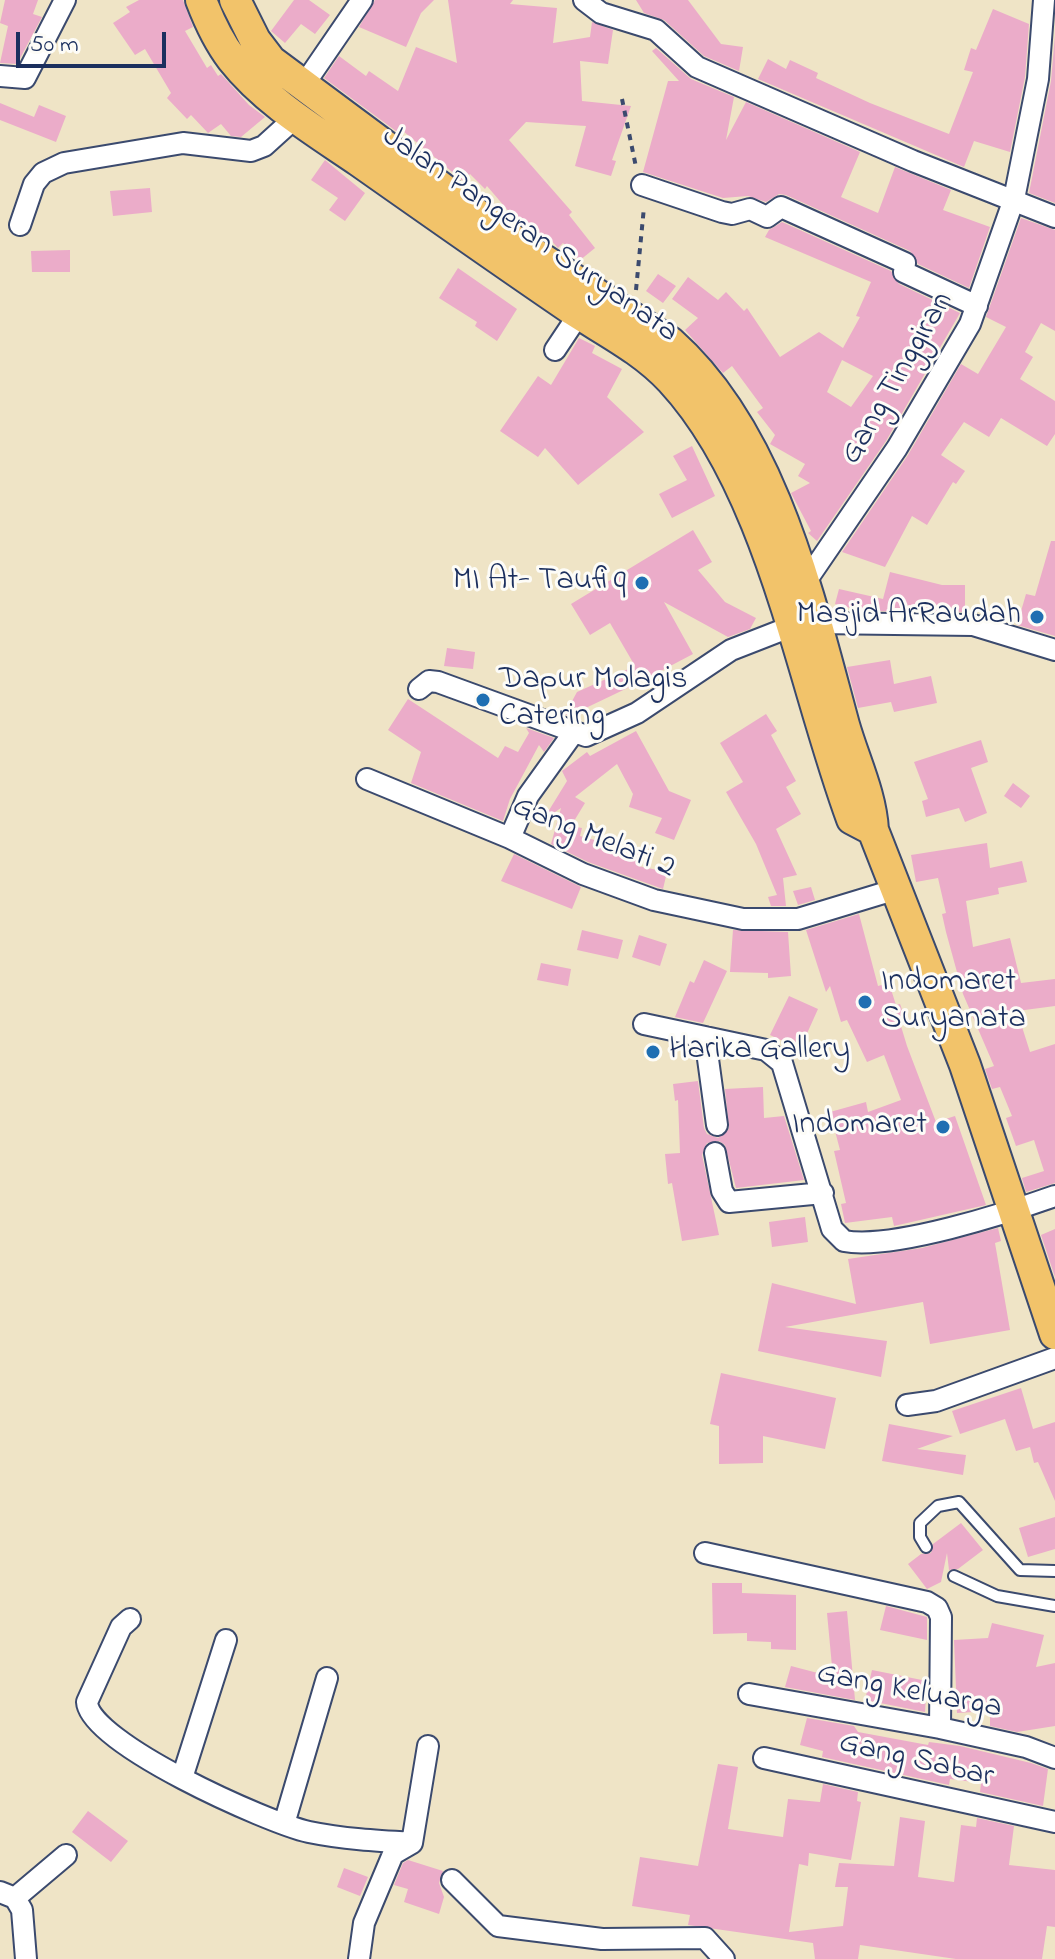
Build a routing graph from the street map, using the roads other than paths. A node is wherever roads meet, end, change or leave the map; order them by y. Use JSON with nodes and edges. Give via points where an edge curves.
{"nodes":[{"id":1,"x":65,"y":0,"type":"edge"},
{"id":2,"x":201,"y":0,"type":"edge"},
{"id":3,"x":235,"y":0,"type":"edge"},
{"id":4,"x":362,"y":0,"type":"edge"},
{"id":5,"x":584,"y":0,"type":"edge"},
{"id":6,"x":1044,"y":0,"type":"edge"},
{"id":7,"x":1048,"y":48,"type":"edge"},
{"id":8,"x":0,"y":76,"type":"edge"},
{"id":9,"x":303,"y":86,"type":"junction"},
{"id":10,"x":296,"y":117,"type":"junction"},
{"id":11,"x":642,"y":185,"type":"road end"},
{"id":12,"x":1014,"y":199,"type":"junction"},
{"id":13,"x":1055,"y":217,"type":"edge"},
{"id":14,"x":20,"y":225,"type":"dead end"},
{"id":15,"x":977,"y":306,"type":"junction"},
{"id":16,"x":579,"y":314,"type":"junction"},
{"id":17,"x":555,"y":350,"type":"dead end"},
{"id":18,"x":792,"y":590,"type":"junction"},
{"id":19,"x":803,"y":625,"type":"junction"},
{"id":20,"x":1055,"y":650,"type":"edge"},
{"id":21,"x":419,"y":689,"type":"dead end"},
{"id":22,"x":574,"y":732,"type":"junction"},
{"id":23,"x":367,"y":779,"type":"dead end"},
{"id":24,"x":510,"y":838,"type":"junction"},
{"id":25,"x":897,"y":889,"type":"junction"},
{"id":26,"x":644,"y":1024,"type":"dead end"},
{"id":27,"x":705,"y":1037,"type":"junction"},
{"id":28,"x":717,"y":1125,"type":"dead end"},
{"id":29,"x":715,"y":1153,"type":"dead end"},
{"id":30,"x":823,"y":1193,"type":"junction"},
{"id":31,"x":1055,"y":1196,"type":"edge"},
{"id":32,"x":1014,"y":1210,"type":"junction"},
{"id":33,"x":1052,"y":1318,"type":"edge"},
{"id":34,"x":1055,"y":1358,"type":"edge"},
{"id":35,"x":907,"y":1405,"type":"dead end"},
{"id":36,"x":926,"y":1547,"type":"dead end"},
{"id":37,"x":705,"y":1553,"type":"dead end"},
{"id":38,"x":1055,"y":1571,"type":"edge"},
{"id":39,"x":954,"y":1576,"type":"dead end"},
{"id":40,"x":1055,"y":1606,"type":"edge"},
{"id":41,"x":130,"y":1619,"type":"dead end"},
{"id":42,"x":226,"y":1640,"type":"dead end"},
{"id":43,"x":327,"y":1678,"type":"dead end"},
{"id":44,"x":749,"y":1694,"type":"dead end"},
{"id":45,"x":940,"y":1728,"type":"junction"},
{"id":46,"x":428,"y":1746,"type":"dead end"},
{"id":47,"x":764,"y":1758,"type":"dead end"},
{"id":48,"x":1055,"y":1758,"type":"edge"},
{"id":49,"x":182,"y":1778,"type":"junction"},
{"id":50,"x":1055,"y":1822,"type":"edge"},
{"id":51,"x":284,"y":1824,"type":"junction"},
{"id":52,"x":412,"y":1843,"type":"junction"},
{"id":53,"x":66,"y":1855,"type":"dead end"},
{"id":54,"x":452,"y":1880,"type":"dead end"},
{"id":55,"x":8,"y":1895,"type":"edge"},
{"id":56,"x":26,"y":1959,"type":"edge"},
{"id":57,"x":359,"y":1959,"type":"edge"},
{"id":58,"x":724,"y":1959,"type":"edge"}],
"edges":[{"from":1,"to":8,"type":"street","via":[[25,78]]},
{"from":2,"to":10,"type":"main road","name":"Jalan Pangeran Suryanata","via":[[233,60]]},
{"from":3,"to":9,"type":"main road","name":"Jalan Pangeran Suryanata","via":[[271,61]]},
{"from":4,"to":9,"type":"street"},
{"from":5,"to":12,"type":"street","via":[[601,13],[656,30],[705,71]]},
{"from":6,"to":7,"type":"street","name":"Gang Tinggiran"},
{"from":7,"to":12,"type":"street","name":"Gang Tinggiran"},
{"from":9,"to":18,"type":"main road","name":"Jalan Pangeran Suryanata","via":[[501,232],[694,363],[744,435],[764,479]]},
{"from":10,"to":14,"type":"street","via":[[251,151],[183,143],[64,163],[34,184]]},
{"from":10,"to":16,"type":"main road","name":"Jalan Pangeran Suryanata"},
{"from":11,"to":15,"type":"street","via":[[732,214],[750,209],[767,217],[781,207],[905,263],[904,272]]},
{"from":12,"to":13,"type":"street"},
{"from":12,"to":15,"type":"street","name":"Gang Tinggiran"},
{"from":15,"to":18,"type":"street","name":"Gang Tinggiran","via":[[897,448]]},
{"from":16,"to":17,"type":"street"},
{"from":16,"to":18,"type":"main road","name":"Jalan Pangeran Suryanata","via":[[656,365],[695,408],[719,442]]},
{"from":18,"to":19,"type":"main road","name":"Jalan Pangeran Suryanata"},
{"from":19,"to":20,"type":"street","via":[[973,625]]},
{"from":19,"to":22,"type":"street","via":[[731,650],[606,729],[586,736]]},
{"from":19,"to":25,"type":"main road","name":"Jalan Pangeran Suryanata"},
{"from":21,"to":22,"type":"street","via":[[429,681],[438,682]]},
{"from":22,"to":24,"type":"street","via":[[528,796]]},
{"from":23,"to":24,"type":"street","name":"Gang Melati 2"},
{"from":24,"to":25,"type":"street","name":"Gang Melati 2","via":[[583,874],[654,900],[743,919],[798,919]]},
{"from":25,"to":32,"type":"main road","name":"Jalan Pangeran Suryanata"},
{"from":26,"to":27,"type":"street"},
{"from":27,"to":28,"type":"street"},
{"from":27,"to":30,"type":"street","via":[[766,1050],[782,1063]]},
{"from":29,"to":30,"type":"street","via":[[729,1202]]},
{"from":30,"to":32,"type":"street","via":[[836,1236],[854,1243]]},
{"from":31,"to":32,"type":"street"},
{"from":32,"to":33,"type":"main road","name":"Jalan Pangeran Suryanata"},
{"from":34,"to":35,"type":"street","via":[[936,1401]]},
{"from":36,"to":38,"type":"lane","via":[[920,1523],[938,1506],[959,1502],[1020,1570]]},
{"from":37,"to":45,"type":"street","via":[[937,1608]]},
{"from":39,"to":40,"type":"lane","via":[[997,1596]]},
{"from":41,"to":49,"type":"street","via":[[121,1627],[87,1702],[88,1711],[93,1720]]},
{"from":42,"to":49,"type":"street"},
{"from":43,"to":51,"type":"street"},
{"from":44,"to":45,"type":"street","name":"Gang Keluarga"},
{"from":45,"to":48,"type":"street","name":"Gang Keluarga"},
{"from":46,"to":52,"type":"street"},
{"from":47,"to":50,"type":"street","name":"Gang Sabar"},
{"from":49,"to":51,"type":"street","via":[[232,1806]]},
{"from":51,"to":52,"type":"street","via":[[307,1832]]},
{"from":52,"to":57,"type":"street","via":[[393,1854],[364,1923]]},
{"from":53,"to":55,"type":"street"},
{"from":54,"to":58,"type":"street","via":[[498,1926],[602,1939],[705,1938]]},
{"from":55,"to":56,"type":"street","via":[[22,1910]]}]}
